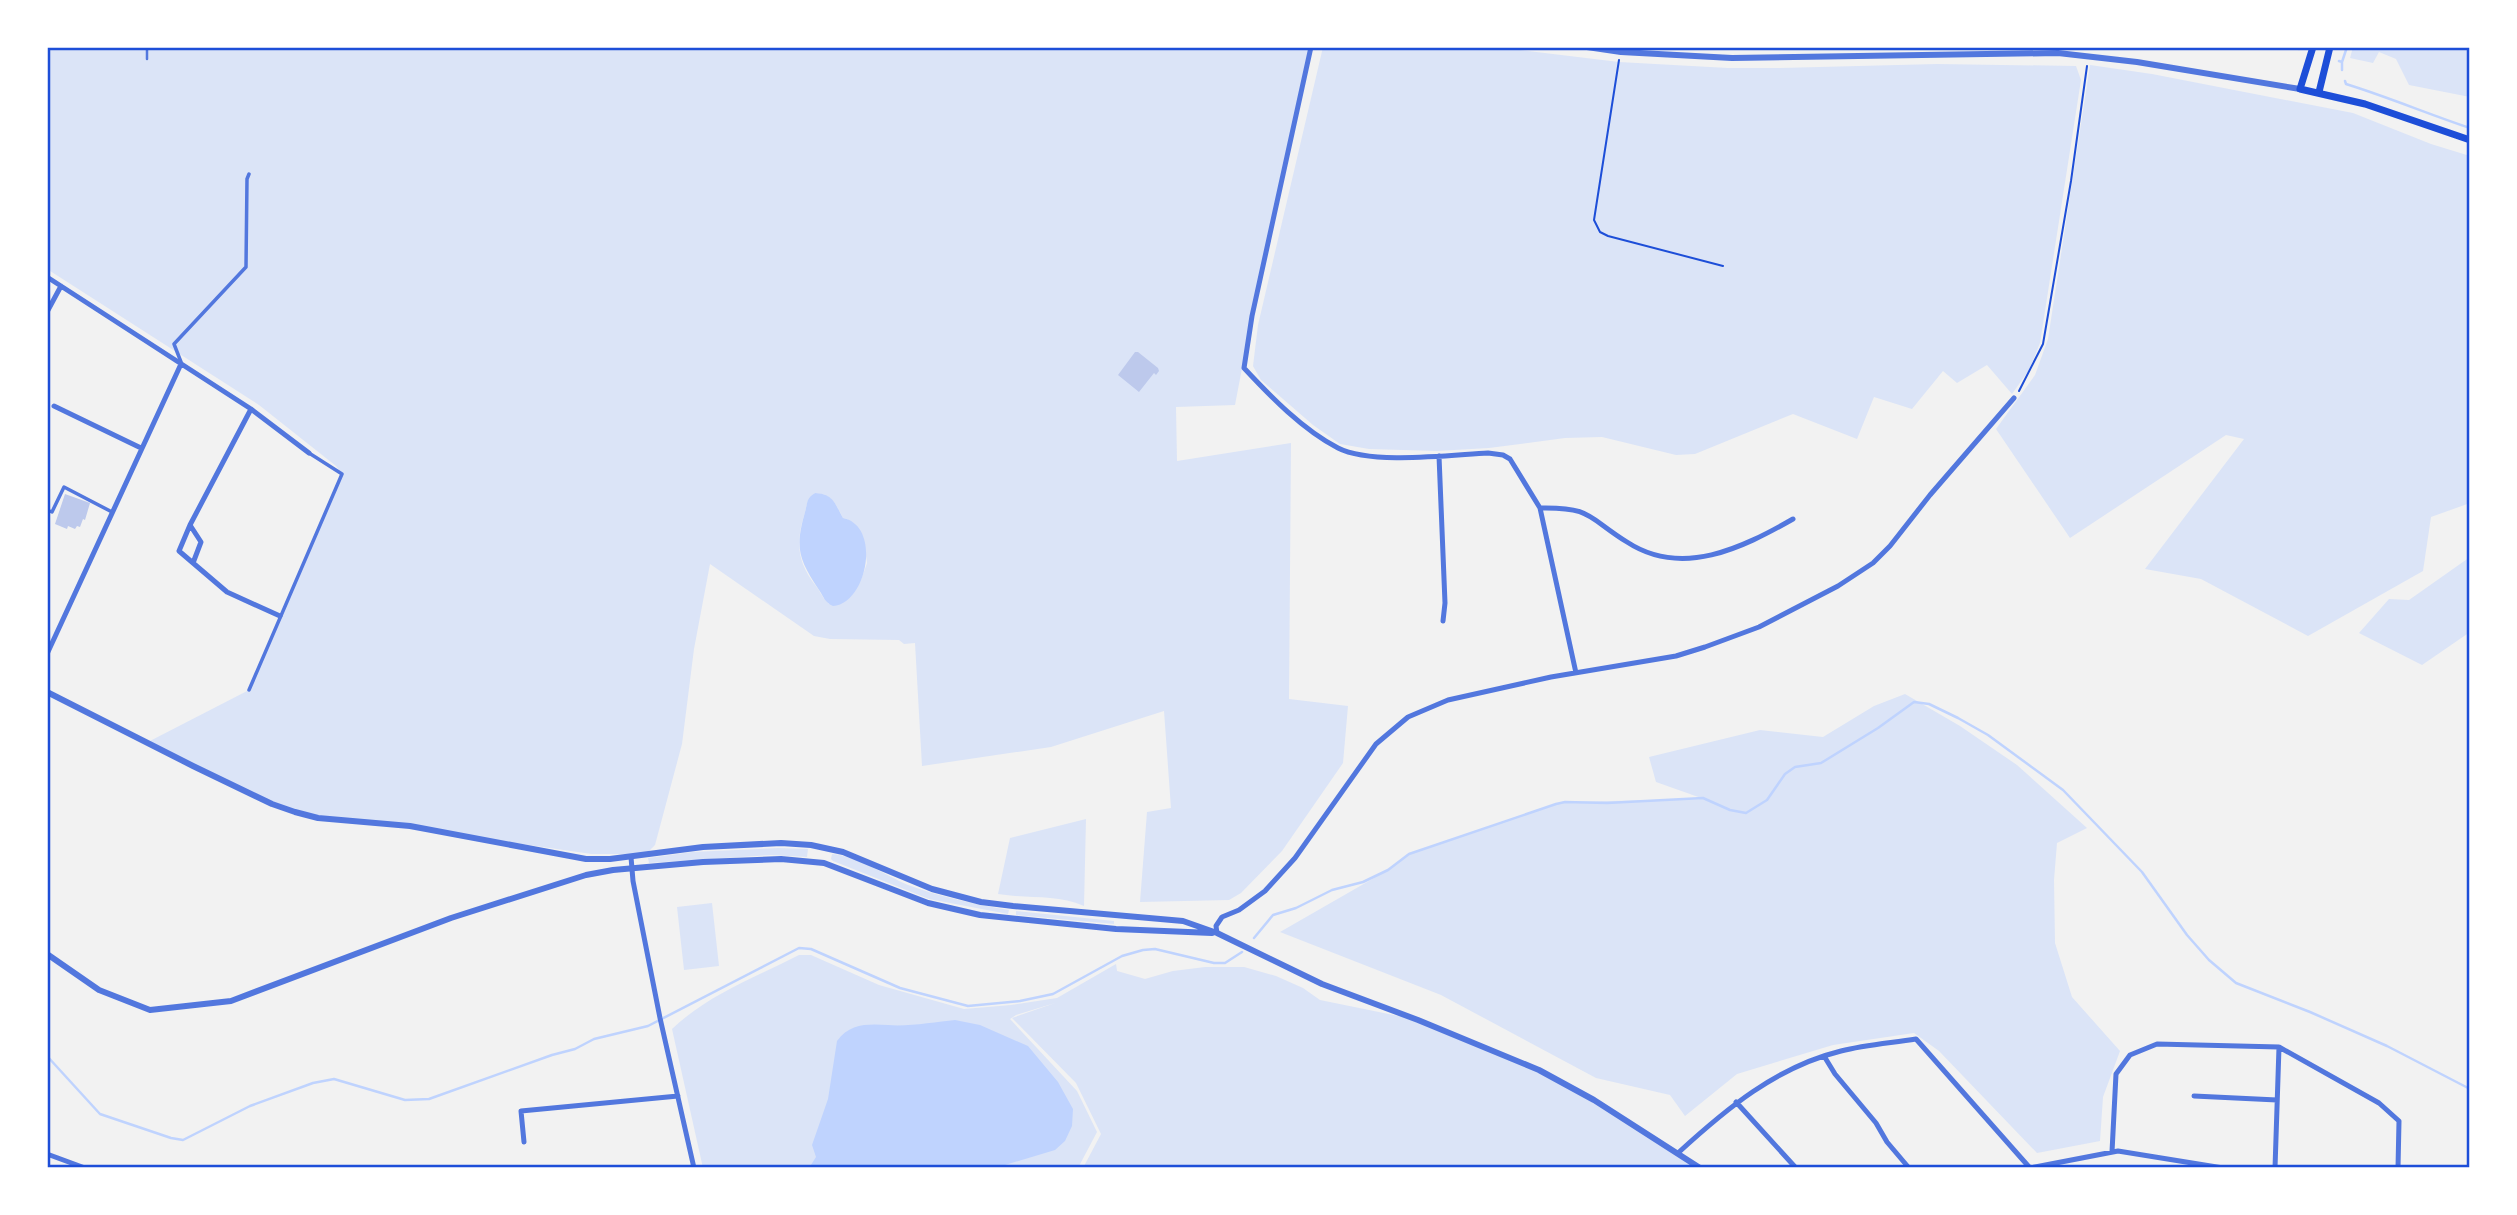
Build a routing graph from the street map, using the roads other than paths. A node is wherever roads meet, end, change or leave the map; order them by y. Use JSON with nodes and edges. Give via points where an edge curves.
{"nodes":[{"id":1,"x":147,"y":47,"type":"edge"},
{"id":2,"x":1311,"y":47,"type":"edge"},
{"id":3,"x":1587,"y":47,"type":"edge"},
{"id":4,"x":2313,"y":47,"type":"edge"},
{"id":5,"x":2330,"y":47,"type":"edge"},
{"id":6,"x":147,"y":59,"type":"dead end"},
{"id":7,"x":2300,"y":89,"type":"junction"},
{"id":8,"x":2319,"y":92,"type":"junction"},
{"id":9,"x":2470,"y":140,"type":"edge"},
{"id":10,"x":249,"y":174,"type":"dead end"},
{"id":11,"x":47,"y":277,"type":"edge"},
{"id":12,"x":61,"y":286,"type":"junction"},
{"id":13,"x":47,"y":312,"type":"edge"},
{"id":14,"x":181,"y":364,"type":"junction"},
{"id":15,"x":2014,"y":398,"type":"road end"},
{"id":16,"x":54,"y":406,"type":"dead end"},
{"id":17,"x":251,"y":409,"type":"junction"},
{"id":18,"x":141,"y":448,"type":"junction"},
{"id":19,"x":309,"y":453,"type":"joint"},
{"id":20,"x":1439,"y":456,"type":"junction"},
{"id":21,"x":1540,"y":508,"type":"junction"},
{"id":22,"x":47,"y":510,"type":"edge"},
{"id":23,"x":112,"y":512,"type":"junction"},
{"id":24,"x":1793,"y":519,"type":"dead end"},
{"id":25,"x":190,"y":525,"type":"junction"},
{"id":26,"x":193,"y":563,"type":"junction"},
{"id":27,"x":280,"y":616,"type":"junction"},
{"id":28,"x":1443,"y":621,"type":"dead end"},
{"id":29,"x":47,"y":654,"type":"edge"},
{"id":30,"x":1576,"y":673,"type":"junction"},
{"id":31,"x":249,"y":690,"type":"dead end"},
{"id":32,"x":47,"y":692,"type":"edge"},
{"id":33,"x":631,"y":857,"type":"junction"},
{"id":34,"x":586,"y":859,"type":"junction"},
{"id":35,"x":632,"y":868,"type":"junction"},
{"id":36,"x":586,"y":875,"type":"junction"},
{"id":37,"x":1217,"y":933,"type":"junction"},
{"id":38,"x":47,"y":954,"type":"edge"},
{"id":39,"x":2279,"y":1047,"type":"junction"},
{"id":40,"x":1824,"y":1056,"type":"junction"},
{"id":41,"x":678,"y":1096,"type":"junction"},
{"id":42,"x":2194,"y":1097,"type":"dead end"},
{"id":43,"x":2277,"y":1100,"type":"junction"},
{"id":44,"x":1736,"y":1102,"type":"junction"},
{"id":45,"x":524,"y":1142,"type":"dead end"},
{"id":46,"x":2112,"y":1152,"type":"junction"},
{"id":47,"x":1678,"y":1153,"type":"junction"},
{"id":48,"x":47,"y":1154,"type":"edge"},
{"id":49,"x":2157,"y":1157,"type":"junction"},
{"id":50,"x":85,"y":1168,"type":"edge"},
{"id":51,"x":694,"y":1168,"type":"edge"},
{"id":52,"x":1700,"y":1168,"type":"edge"},
{"id":53,"x":1796,"y":1168,"type":"edge"},
{"id":54,"x":1909,"y":1168,"type":"edge"},
{"id":55,"x":2030,"y":1168,"type":"edge"},
{"id":56,"x":2155,"y":1168,"type":"edge"},
{"id":57,"x":2223,"y":1168,"type":"edge"},
{"id":58,"x":2275,"y":1168,"type":"edge"},
{"id":59,"x":2398,"y":1168,"type":"edge"}],
"edges":[{"from":1,"to":6,"type":"lane"},
{"from":2,"to":20,"type":"street","via":[[1244,368],[1311,430],[1340,449],[1375,457]]},
{"from":3,"to":7,"type":"street","via":[[1744,58],[2025,51],[2088,55]]},
{"from":4,"to":7,"type":"main road"},
{"from":5,"to":8,"type":"main road"},
{"from":7,"to":8,"type":"main road"},
{"from":8,"to":9,"type":"main road"},
{"from":10,"to":14,"type":"street","via":[[246,267],[174,344]]},
{"from":11,"to":12,"type":"street"},
{"from":12,"to":13,"type":"street"},
{"from":12,"to":14,"type":"street"},
{"from":14,"to":17,"type":"street"},
{"from":14,"to":18,"type":"street"},
{"from":15,"to":30,"type":"street","via":[[1890,546],[1847,580],[1759,626],[1705,647]]},
{"from":16,"to":18,"type":"street"},
{"from":17,"to":19,"type":"street"},
{"from":17,"to":25,"type":"street"},
{"from":18,"to":23,"type":"street"},
{"from":19,"to":27,"type":"street","via":[[342,474]]},
{"from":20,"to":21,"type":"street","via":[[1503,455],[1516,466]]},
{"from":20,"to":28,"type":"street"},
{"from":21,"to":24,"type":"street","via":[[1590,515],[1647,553],[1690,560],[1735,548]]},
{"from":21,"to":30,"type":"street"},
{"from":22,"to":23,"type":"street","via":[[52,512],[64,487]]},
{"from":23,"to":29,"type":"street"},
{"from":25,"to":26,"type":"street","via":[[201,542]]},
{"from":25,"to":26,"type":"street","via":[[179,551]]},
{"from":26,"to":27,"type":"street","via":[[227,592]]},
{"from":27,"to":31,"type":"street"},
{"from":30,"to":37,"type":"street","via":[[1448,700],[1408,717],[1376,744],[1295,858],[1265,891],[1222,917]]},
{"from":32,"to":34,"type":"street","via":[[295,812],[410,826]]},
{"from":33,"to":34,"type":"street"},
{"from":33,"to":35,"type":"street"},
{"from":33,"to":37,"type":"street","via":[[703,847],[811,845],[843,852],[932,889],[981,901],[1183,921]]},
{"from":34,"to":36,"type":"street","via":[[592,867]]},
{"from":35,"to":36,"type":"street"},
{"from":35,"to":37,"type":"street","via":[[743,860],[809,862],[838,867],[928,903],[980,915],[1116,929]]},
{"from":35,"to":41,"type":"street"},
{"from":36,"to":38,"type":"street","via":[[213,1004],[150,1010],[99,990]]},
{"from":37,"to":47,"type":"street","via":[[1322,984],[1539,1070]]},
{"from":39,"to":43,"type":"street"},
{"from":39,"to":46,"type":"street","via":[[2157,1044],[2130,1055],[2116,1073]]},
{"from":39,"to":59,"type":"street","via":[[2379,1103],[2399,1121]]},
{"from":40,"to":44,"type":"street","via":[[1792,1068]]},
{"from":40,"to":54,"type":"street"},
{"from":40,"to":55,"type":"street","via":[[1916,1039]]},
{"from":41,"to":45,"type":"street","via":[[521,1111]]},
{"from":41,"to":51,"type":"street"},
{"from":42,"to":43,"type":"street"},
{"from":43,"to":58,"type":"street"},
{"from":44,"to":47,"type":"street"},
{"from":44,"to":53,"type":"street"},
{"from":46,"to":49,"type":"street"},
{"from":46,"to":55,"type":"street"},
{"from":47,"to":52,"type":"street"},
{"from":48,"to":50,"type":"street"},
{"from":49,"to":56,"type":"street"},
{"from":49,"to":57,"type":"street"}]}
